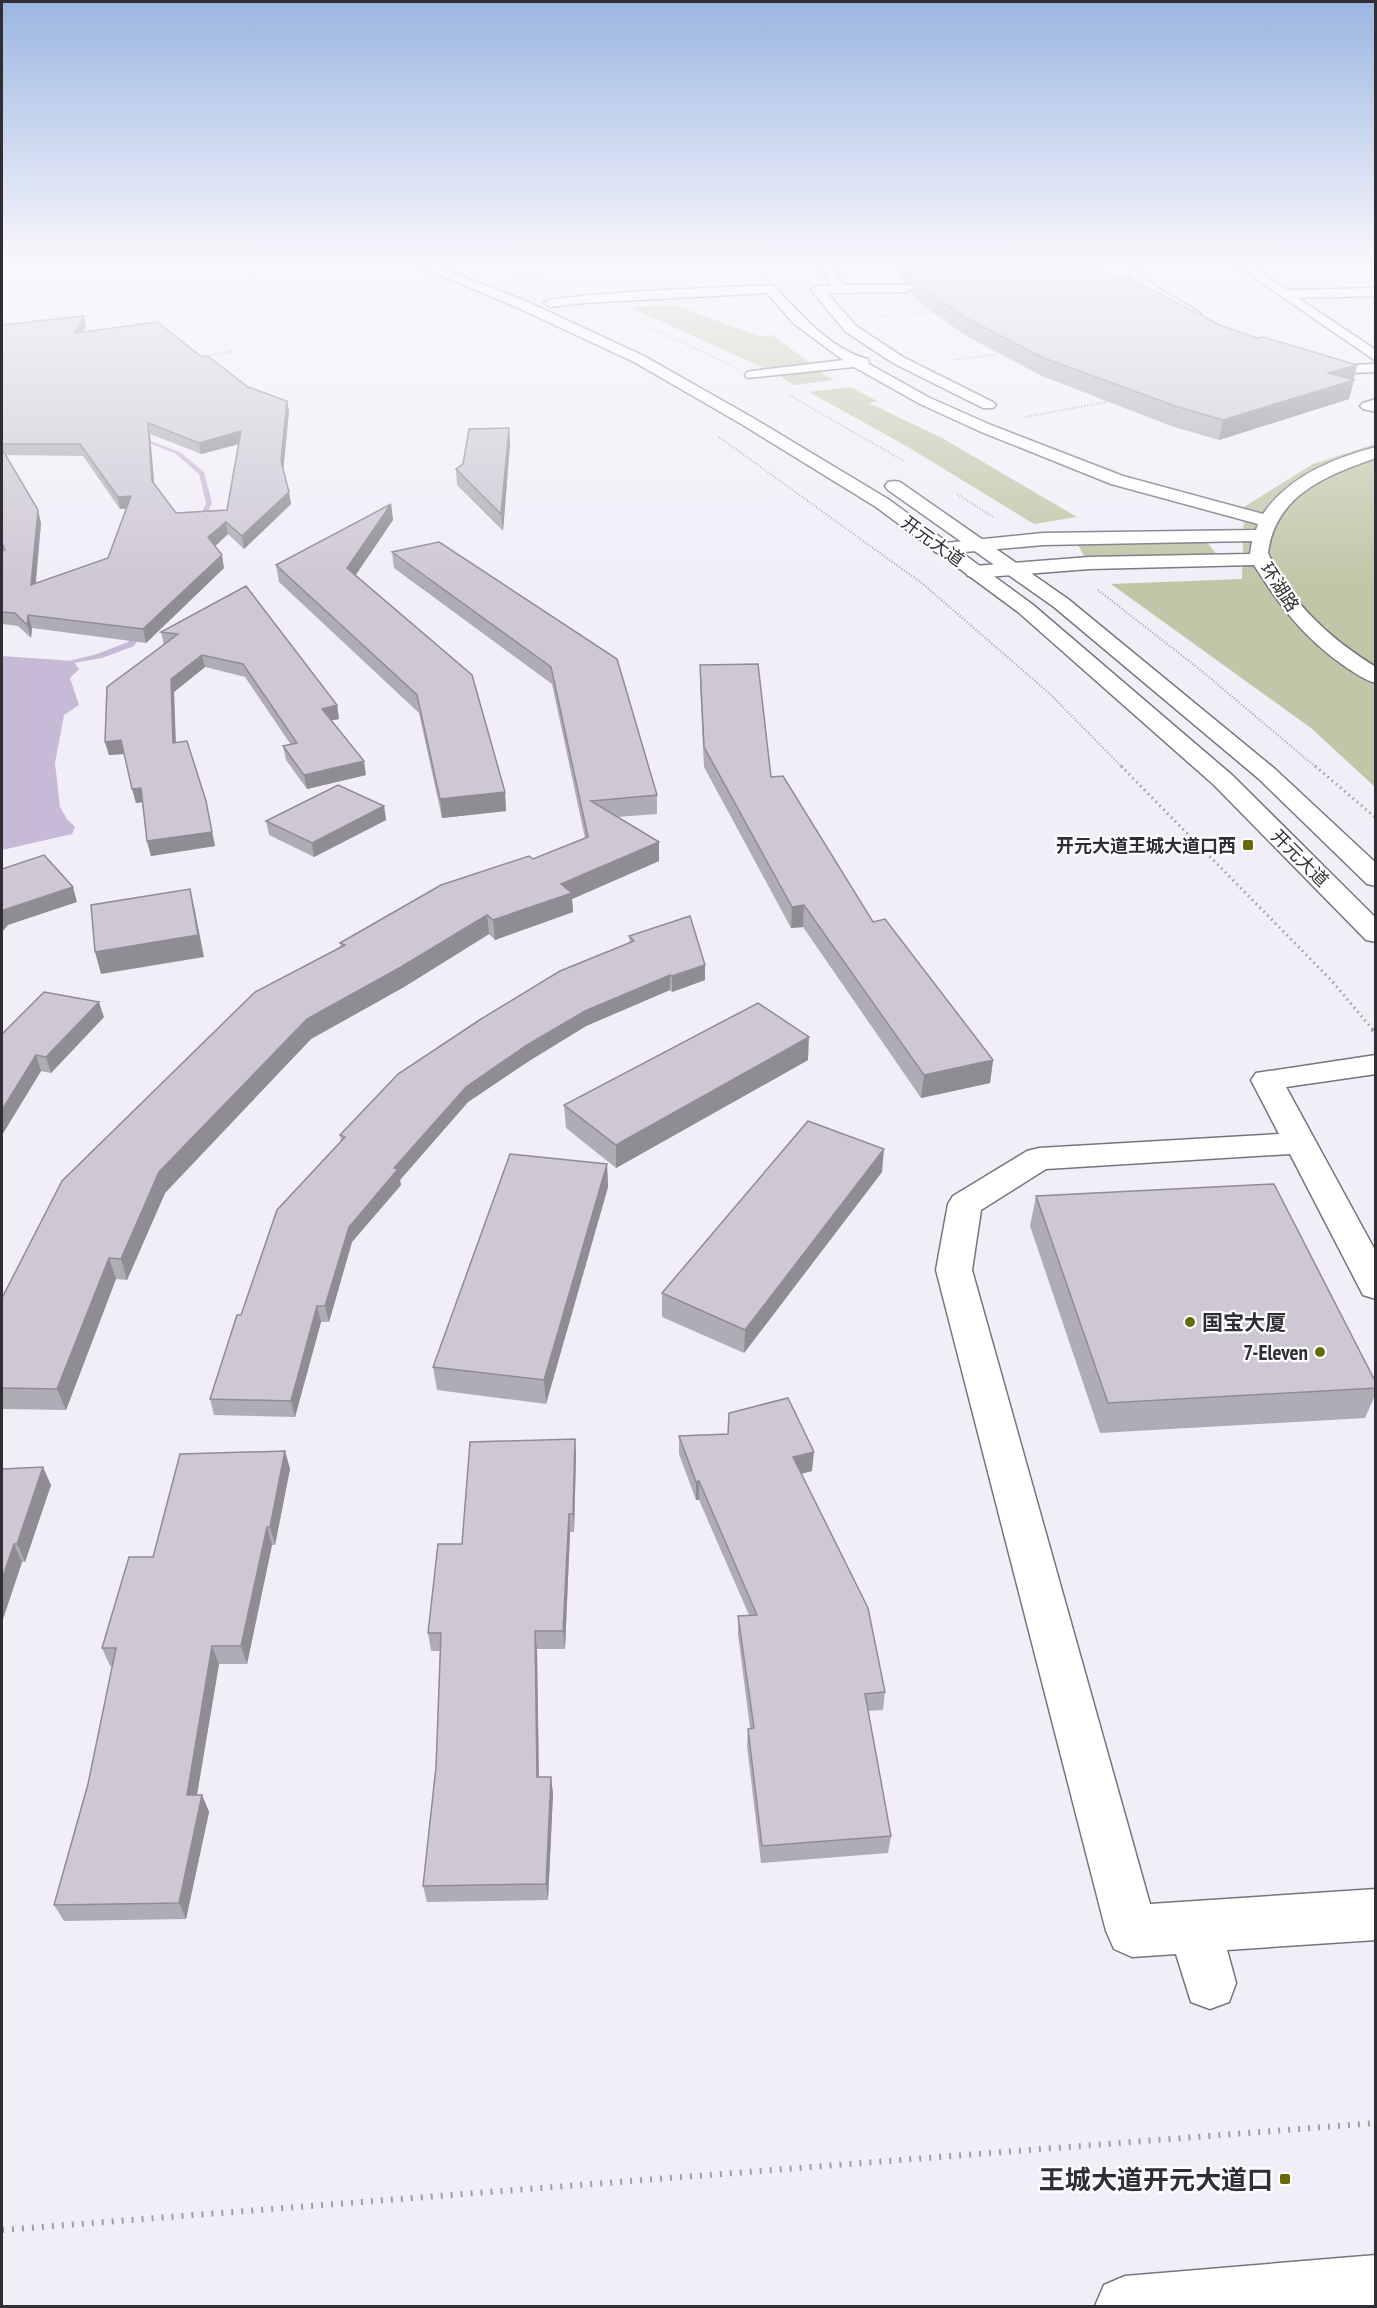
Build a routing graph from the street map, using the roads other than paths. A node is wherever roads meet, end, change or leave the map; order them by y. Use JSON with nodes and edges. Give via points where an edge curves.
{"nodes":[{"id":1,"x":656,"y":369,"type":"edge"},
{"id":2,"x":689,"y":369,"type":"edge"},
{"id":3,"x":807,"y":369,"type":"edge"},
{"id":4,"x":866,"y":369,"type":"edge"},
{"id":5,"x":914,"y":369,"type":"edge"},
{"id":6,"x":924,"y":374,"type":"junction"},
{"id":7,"x":752,"y":375,"type":"dead end"},
{"id":8,"x":883,"y":379,"type":"junction"},
{"id":9,"x":860,"y":381,"type":"dead end"},
{"id":10,"x":1376,"y":403,"type":"edge"},
{"id":11,"x":1376,"y":408,"type":"edge"},
{"id":12,"x":777,"y":418,"type":"dead end"},
{"id":13,"x":1019,"y":418,"type":"road end"},
{"id":14,"x":1376,"y":440,"type":"edge"},
{"id":15,"x":1376,"y":452,"type":"edge"},
{"id":16,"x":874,"y":475,"type":"dead end"},
{"id":17,"x":1278,"y":480,"type":"dead end"},
{"id":18,"x":1259,"y":500,"type":"dead end"},
{"id":19,"x":1278,"y":505,"type":"junction"},
{"id":20,"x":1265,"y":528,"type":"junction"},
{"id":21,"x":978,"y":544,"type":"junction"},
{"id":22,"x":942,"y":548,"type":"junction"},
{"id":23,"x":1262,"y":559,"type":"junction"},
{"id":24,"x":1012,"y":568,"type":"junction"},
{"id":25,"x":975,"y":572,"type":"junction"},
{"id":26,"x":1376,"y":677,"type":"edge"},
{"id":27,"x":1376,"y":878,"type":"edge"},
{"id":28,"x":1376,"y":934,"type":"edge"},
{"id":29,"x":1376,"y":1064,"type":"edge"},
{"id":30,"x":1300,"y":1143,"type":"junction"},
{"id":31,"x":1376,"y":1286,"type":"edge"},
{"id":32,"x":1376,"y":1914,"type":"edge"},
{"id":33,"x":1194,"y":1927,"type":"junction"},
{"id":34,"x":1210,"y":1983,"type":"dead end"},
{"id":35,"x":1376,"y":2284,"type":"edge"},
{"id":36,"x":1125,"y":2307,"type":"edge"}],
"edges":[{"from":1,"to":22,"type":"main road","name":"开元大道","via":[[882,503]]},
{"from":2,"to":12,"type":"main road"},
{"from":3,"to":7,"type":"main road"},
{"from":4,"to":8,"type":"main road"},
{"from":5,"to":6,"type":"main road"},
{"from":6,"to":8,"type":"main road"},
{"from":6,"to":13,"type":"main road"},
{"from":8,"to":9,"type":"main road"},
{"from":8,"to":20,"type":"main road","via":[[985,428],[1097,473]]},
{"from":10,"to":11,"type":"main road","via":[[1368,406]]},
{"from":14,"to":17,"type":"main road","via":[[1307,463]]},
{"from":15,"to":19,"type":"main road","via":[[1313,477]]},
{"from":16,"to":21,"type":"main road","name":"开元大道"},
{"from":18,"to":19,"type":"main road"},
{"from":19,"to":20,"type":"main road"},
{"from":20,"to":21,"type":"main road"},
{"from":20,"to":23,"type":"main road","name":"环湖路","via":[[1259,553]]},
{"from":21,"to":22,"type":"main road"},
{"from":21,"to":24,"type":"main road","name":"开元大道"},
{"from":22,"to":25,"type":"main road","name":"开元大道"},
{"from":23,"to":24,"type":"main road"},
{"from":23,"to":26,"type":"main road","name":"环湖路","via":[[1277,588],[1307,626]]},
{"from":24,"to":25,"type":"main road"},
{"from":24,"to":27,"type":"main road","name":"开元大道","via":[[1061,603],[1267,774]]},
{"from":25,"to":28,"type":"main road","name":"开元大道","via":[[1025,608],[1223,780]]},
{"from":29,"to":30,"type":"main road","via":[[1267,1080]]},
{"from":30,"to":31,"type":"main road"},
{"from":30,"to":33,"type":"main road","via":[[1040,1159],[965,1203],[954,1270],[1132,1931]]},
{"from":32,"to":33,"type":"main road"},
{"from":33,"to":34,"type":"main road"},
{"from":35,"to":36,"type":"main road"}]}
